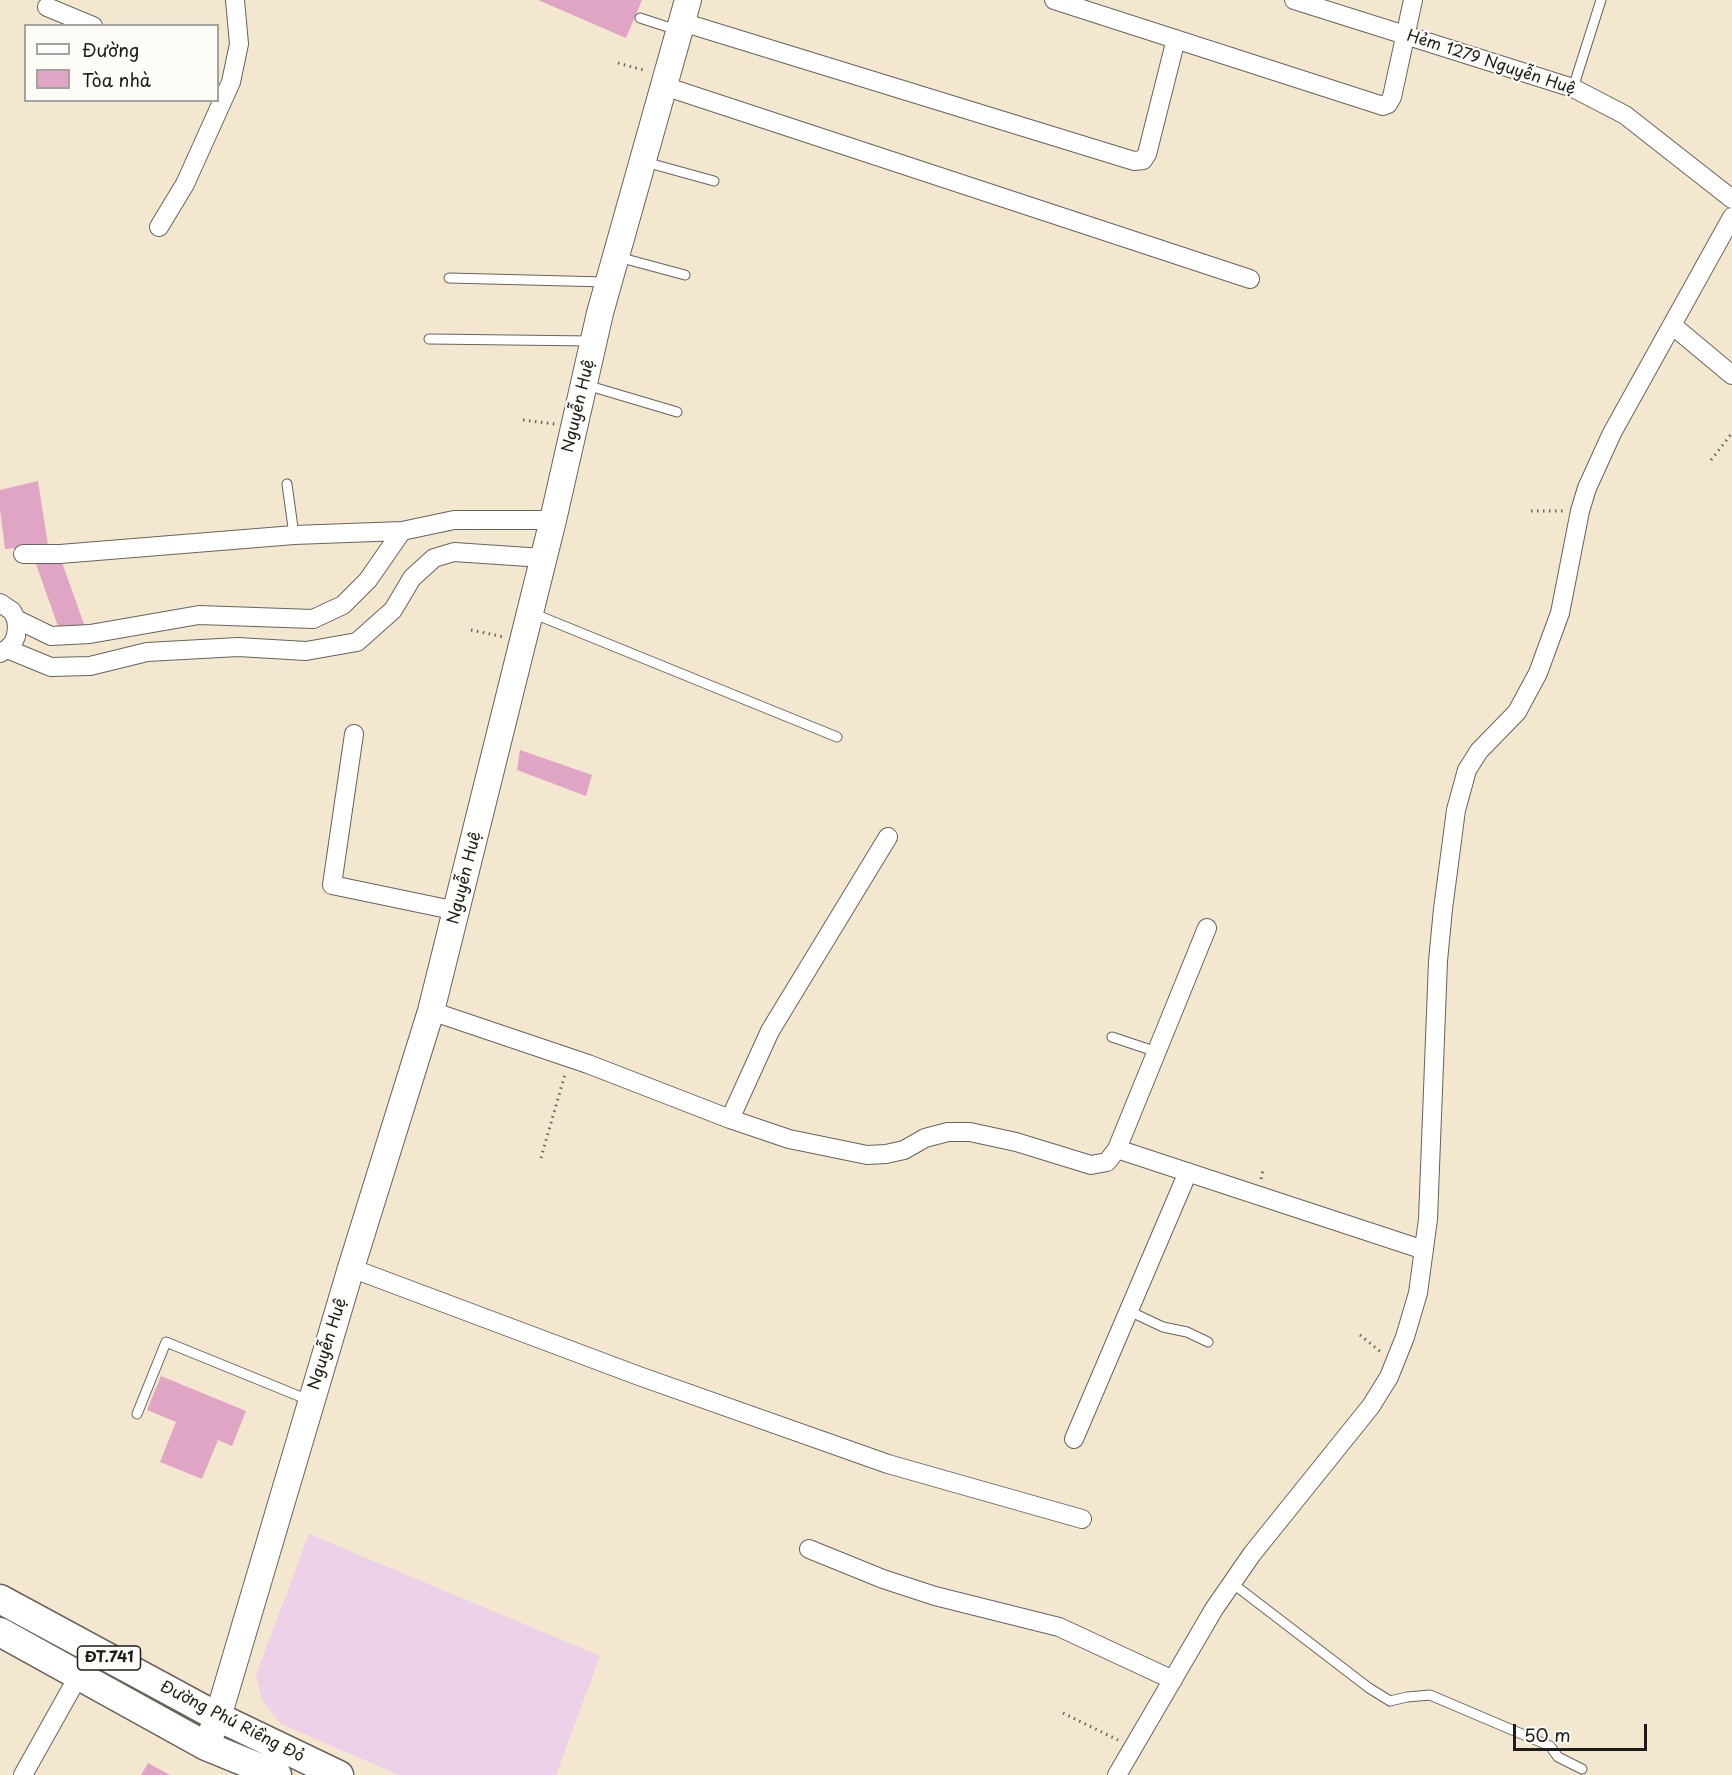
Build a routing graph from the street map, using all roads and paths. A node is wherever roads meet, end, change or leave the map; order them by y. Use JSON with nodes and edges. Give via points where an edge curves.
{"nodes":[{"id":1,"x":235,"y":0,"type":"edge"},
{"id":2,"x":1054,"y":0,"type":"edge"},
{"id":3,"x":1294,"y":0,"type":"edge"},
{"id":4,"x":1413,"y":0,"type":"edge"},
{"id":5,"x":1601,"y":0,"type":"edge"},
{"id":6,"x":47,"y":7,"type":"dead end"},
{"id":7,"x":683,"y":17,"type":"edge"},
{"id":8,"x":640,"y":18,"type":"dead end"},
{"id":9,"x":88,"y":24,"type":"edge"},
{"id":10,"x":1405,"y":35,"type":"junction"},
{"id":11,"x":1176,"y":39,"type":"junction"},
{"id":12,"x":618,"y":63,"type":"dead end"},
{"id":13,"x":224,"y":79,"type":"edge"},
{"id":14,"x":665,"y":81,"type":"junction"},
{"id":15,"x":1573,"y":88,"type":"junction"},
{"id":16,"x":215,"y":102,"type":"edge"},
{"id":17,"x":642,"y":162,"type":"junction"},
{"id":18,"x":714,"y":181,"type":"dead end"},
{"id":19,"x":1732,"y":199,"type":"edge"},
{"id":20,"x":1732,"y":218,"type":"edge"},
{"id":21,"x":159,"y":227,"type":"dead end"},
{"id":22,"x":616,"y":256,"type":"junction"},
{"id":23,"x":686,"y":275,"type":"dead end"},
{"id":24,"x":449,"y":278,"type":"dead end"},
{"id":25,"x":1250,"y":279,"type":"dead end"},
{"id":26,"x":609,"y":282,"type":"junction"},
{"id":27,"x":1672,"y":325,"type":"junction"},
{"id":28,"x":429,"y":339,"type":"dead end"},
{"id":29,"x":594,"y":341,"type":"junction"},
{"id":30,"x":1732,"y":375,"type":"edge"},
{"id":31,"x":584,"y":384,"type":"junction"},
{"id":32,"x":676,"y":412,"type":"dead end"},
{"id":33,"x":523,"y":420,"type":"dead end"},
{"id":34,"x":574,"y":426,"type":"junction"},
{"id":35,"x":1732,"y":433,"type":"edge"},
{"id":36,"x":1711,"y":460,"type":"dead end"},
{"id":37,"x":286,"y":484,"type":"dead end"},
{"id":38,"x":1531,"y":511,"type":"dead end"},
{"id":39,"x":1580,"y":512,"type":"junction"},
{"id":40,"x":553,"y":520,"type":"junction"},
{"id":41,"x":402,"y":531,"type":"junction"},
{"id":42,"x":294,"y":535,"type":"junction"},
{"id":43,"x":23,"y":554,"type":"dead end"},
{"id":44,"x":543,"y":558,"type":"junction"},
{"id":45,"x":0,"y":603,"type":"edge"},
{"id":46,"x":530,"y":612,"type":"junction"},
{"id":47,"x":16,"y":619,"type":"junction"},
{"id":48,"x":471,"y":630,"type":"dead end"},
{"id":49,"x":523,"y":641,"type":"junction"},
{"id":50,"x":3,"y":651,"type":"edge"},
{"id":51,"x":354,"y":734,"type":"dead end"},
{"id":52,"x":837,"y":737,"type":"dead end"},
{"id":53,"x":888,"y":837,"type":"dead end"},
{"id":54,"x":457,"y":910,"type":"junction"},
{"id":55,"x":1207,"y":928,"type":"dead end"},
{"id":56,"x":431,"y":1011,"type":"junction"},
{"id":57,"x":1112,"y":1037,"type":"dead end"},
{"id":58,"x":1157,"y":1052,"type":"junction"},
{"id":59,"x":570,"y":1058,"type":"junction"},
{"id":60,"x":730,"y":1119,"type":"junction"},
{"id":61,"x":1117,"y":1149,"type":"junction"},
{"id":62,"x":541,"y":1158,"type":"dead end"},
{"id":63,"x":1188,"y":1172,"type":"junction"},
{"id":64,"x":1424,"y":1250,"type":"junction"},
{"id":65,"x":351,"y":1268,"type":"junction"},
{"id":66,"x":1129,"y":1311,"type":"junction"},
{"id":67,"x":1360,"y":1335,"type":"dead end"},
{"id":68,"x":1208,"y":1342,"type":"dead end"},
{"id":69,"x":1394,"y":1363,"type":"junction"},
{"id":70,"x":312,"y":1401,"type":"junction"},
{"id":71,"x":137,"y":1414,"type":"dead end"},
{"id":72,"x":1074,"y":1439,"type":"dead end"},
{"id":73,"x":1082,"y":1519,"type":"dead end"},
{"id":74,"x":809,"y":1549,"type":"dead end"},
{"id":75,"x":1232,"y":1583,"type":"junction"},
{"id":76,"x":0,"y":1599,"type":"edge"},
{"id":77,"x":0,"y":1632,"type":"edge"},
{"id":78,"x":79,"y":1674,"type":"junction"},
{"id":79,"x":1173,"y":1680,"type":"junction"},
{"id":80,"x":1064,"y":1713,"type":"dead end"},
{"id":81,"x":218,"y":1717,"type":"junction"},
{"id":82,"x":206,"y":1746,"type":"junction"},
{"id":83,"x":1134,"y":1747,"type":"junction"},
{"id":84,"x":1582,"y":1769,"type":"dead end"},
{"id":85,"x":23,"y":1775,"type":"edge"},
{"id":86,"x":277,"y":1775,"type":"edge"},
{"id":87,"x":339,"y":1775,"type":"edge"},
{"id":88,"x":1117,"y":1775,"type":"edge"}],
"edges":[{"from":1,"to":13,"type":"street","via":[[239,44]]},
{"from":2,"to":11,"type":"street"},
{"from":3,"to":10,"type":"street","name":"Hẻm 1279 Nguyễn Huệ"},
{"from":4,"to":10,"type":"street"},
{"from":5,"to":15,"type":"lane"},
{"from":6,"to":9,"type":"street"},
{"from":7,"to":8,"type":"lane"},
{"from":7,"to":11,"type":"street","via":[[1134,161],[1143,160],[1147,154]]},
{"from":7,"to":14,"type":"street","name":"Nguyễn Huệ"},
{"from":10,"to":11,"type":"street","via":[[1392,96],[1383,106]]},
{"from":10,"to":15,"type":"street","name":"Hẻm 1279 Nguyễn Huệ"},
{"from":12,"to":14,"type":"path"},
{"from":14,"to":17,"type":"street","name":"Nguyễn Huệ"},
{"from":14,"to":25,"type":"street"},
{"from":15,"to":19,"type":"street","name":"Hẻm 1279 Nguyễn Huệ","via":[[1625,115]]},
{"from":16,"to":21,"type":"street","via":[[185,184]]},
{"from":17,"to":18,"type":"lane"},
{"from":17,"to":22,"type":"street","name":"Nguyễn Huệ"},
{"from":20,"to":27,"type":"street"},
{"from":22,"to":23,"type":"lane"},
{"from":22,"to":26,"type":"street","name":"Nguyễn Huệ"},
{"from":24,"to":26,"type":"lane"},
{"from":26,"to":29,"type":"street","name":"Nguyễn Huệ"},
{"from":27,"to":30,"type":"street"},
{"from":27,"to":39,"type":"street","via":[[1612,433]]},
{"from":28,"to":29,"type":"lane"},
{"from":29,"to":31,"type":"street","name":"Nguyễn Huệ"},
{"from":31,"to":32,"type":"lane"},
{"from":31,"to":34,"type":"street","name":"Nguyễn Huệ"},
{"from":33,"to":34,"type":"path"},
{"from":34,"to":40,"type":"street","name":"Nguyễn Huệ"},
{"from":35,"to":36,"type":"path"},
{"from":37,"to":42,"type":"lane"},
{"from":38,"to":39,"type":"path"},
{"from":39,"to":64,"type":"street","via":[[1560,613],[1538,673],[1517,712],[1467,770],[1456,810],[1441,934]]},
{"from":40,"to":41,"type":"street","via":[[454,520]]},
{"from":40,"to":44,"type":"street","name":"Nguyễn Huệ"},
{"from":41,"to":42,"type":"street"},
{"from":41,"to":47,"type":"street","via":[[360,588],[343,604],[313,618],[198,615],[90,634],[51,636]]},
{"from":42,"to":43,"type":"street"},
{"from":44,"to":46,"type":"street","name":"Nguyễn Huệ"},
{"from":44,"to":50,"type":"street","via":[[454,552],[434,558],[412,578],[393,610],[357,642],[306,651],[238,647],[147,652],[90,666],[51,667]]},
{"from":45,"to":47,"type":"street"},
{"from":46,"to":49,"type":"street","name":"Nguyễn Huệ"},
{"from":46,"to":52,"type":"lane"},
{"from":47,"to":50,"type":"street","via":[[16,636]]},
{"from":48,"to":49,"type":"path"},
{"from":49,"to":54,"type":"street","name":"Nguyễn Huệ"},
{"from":51,"to":54,"type":"street","via":[[332,885]]},
{"from":53,"to":60,"type":"street","via":[[770,1031]]},
{"from":54,"to":56,"type":"street","name":"Nguyễn Huệ"},
{"from":55,"to":58,"type":"street"},
{"from":56,"to":59,"type":"street"},
{"from":56,"to":65,"type":"street","name":"Nguyễn Huệ"},
{"from":57,"to":58,"type":"lane"},
{"from":58,"to":61,"type":"street"},
{"from":59,"to":60,"type":"street"},
{"from":59,"to":62,"type":"path"},
{"from":60,"to":61,"type":"street","via":[[789,1139],[867,1155],[904,1150],[925,1138],[948,1132],[970,1132],[1016,1142],[1091,1165],[1107,1162]]},
{"from":61,"to":63,"type":"street"},
{"from":63,"to":64,"type":"street"},
{"from":63,"to":66,"type":"street"},
{"from":64,"to":69,"type":"street","via":[[1418,1293]]},
{"from":65,"to":70,"type":"street","name":"Nguyễn Huệ"},
{"from":65,"to":73,"type":"street","via":[[888,1464]]},
{"from":66,"to":68,"type":"lane"},
{"from":66,"to":72,"type":"street"},
{"from":67,"to":69,"type":"path"},
{"from":69,"to":75,"type":"street","via":[[1371,1406]]},
{"from":70,"to":71,"type":"lane","via":[[166,1342]]},
{"from":70,"to":81,"type":"street","name":"Nguyễn Huệ"},
{"from":74,"to":79,"type":"street","via":[[935,1596],[1059,1627]]},
{"from":75,"to":79,"type":"street"},
{"from":75,"to":84,"type":"lane","via":[[1390,1701],[1430,1695],[1550,1746],[1558,1757]]},
{"from":76,"to":81,"type":"main road","name":"Đường Phú Riềng Đỏ","number":"ĐT.741"},
{"from":77,"to":78,"type":"main road","name":"Đường Phú Riềng Đỏ","number":"ĐT.741"},
{"from":78,"to":82,"type":"main road","name":"Đường Phú Riềng Đỏ","number":"ĐT.741"},
{"from":78,"to":85,"type":"street"},
{"from":79,"to":83,"type":"street"},
{"from":80,"to":83,"type":"path"},
{"from":81,"to":82,"type":"street","name":"Nguyễn Huệ"},
{"from":81,"to":87,"type":"main road","name":"Đường Phú Riềng Đỏ","number":"ĐT.741"},
{"from":82,"to":86,"type":"main road","name":"Đường Phú Riềng Đỏ","number":"ĐT.741"},
{"from":83,"to":88,"type":"street"}]}
